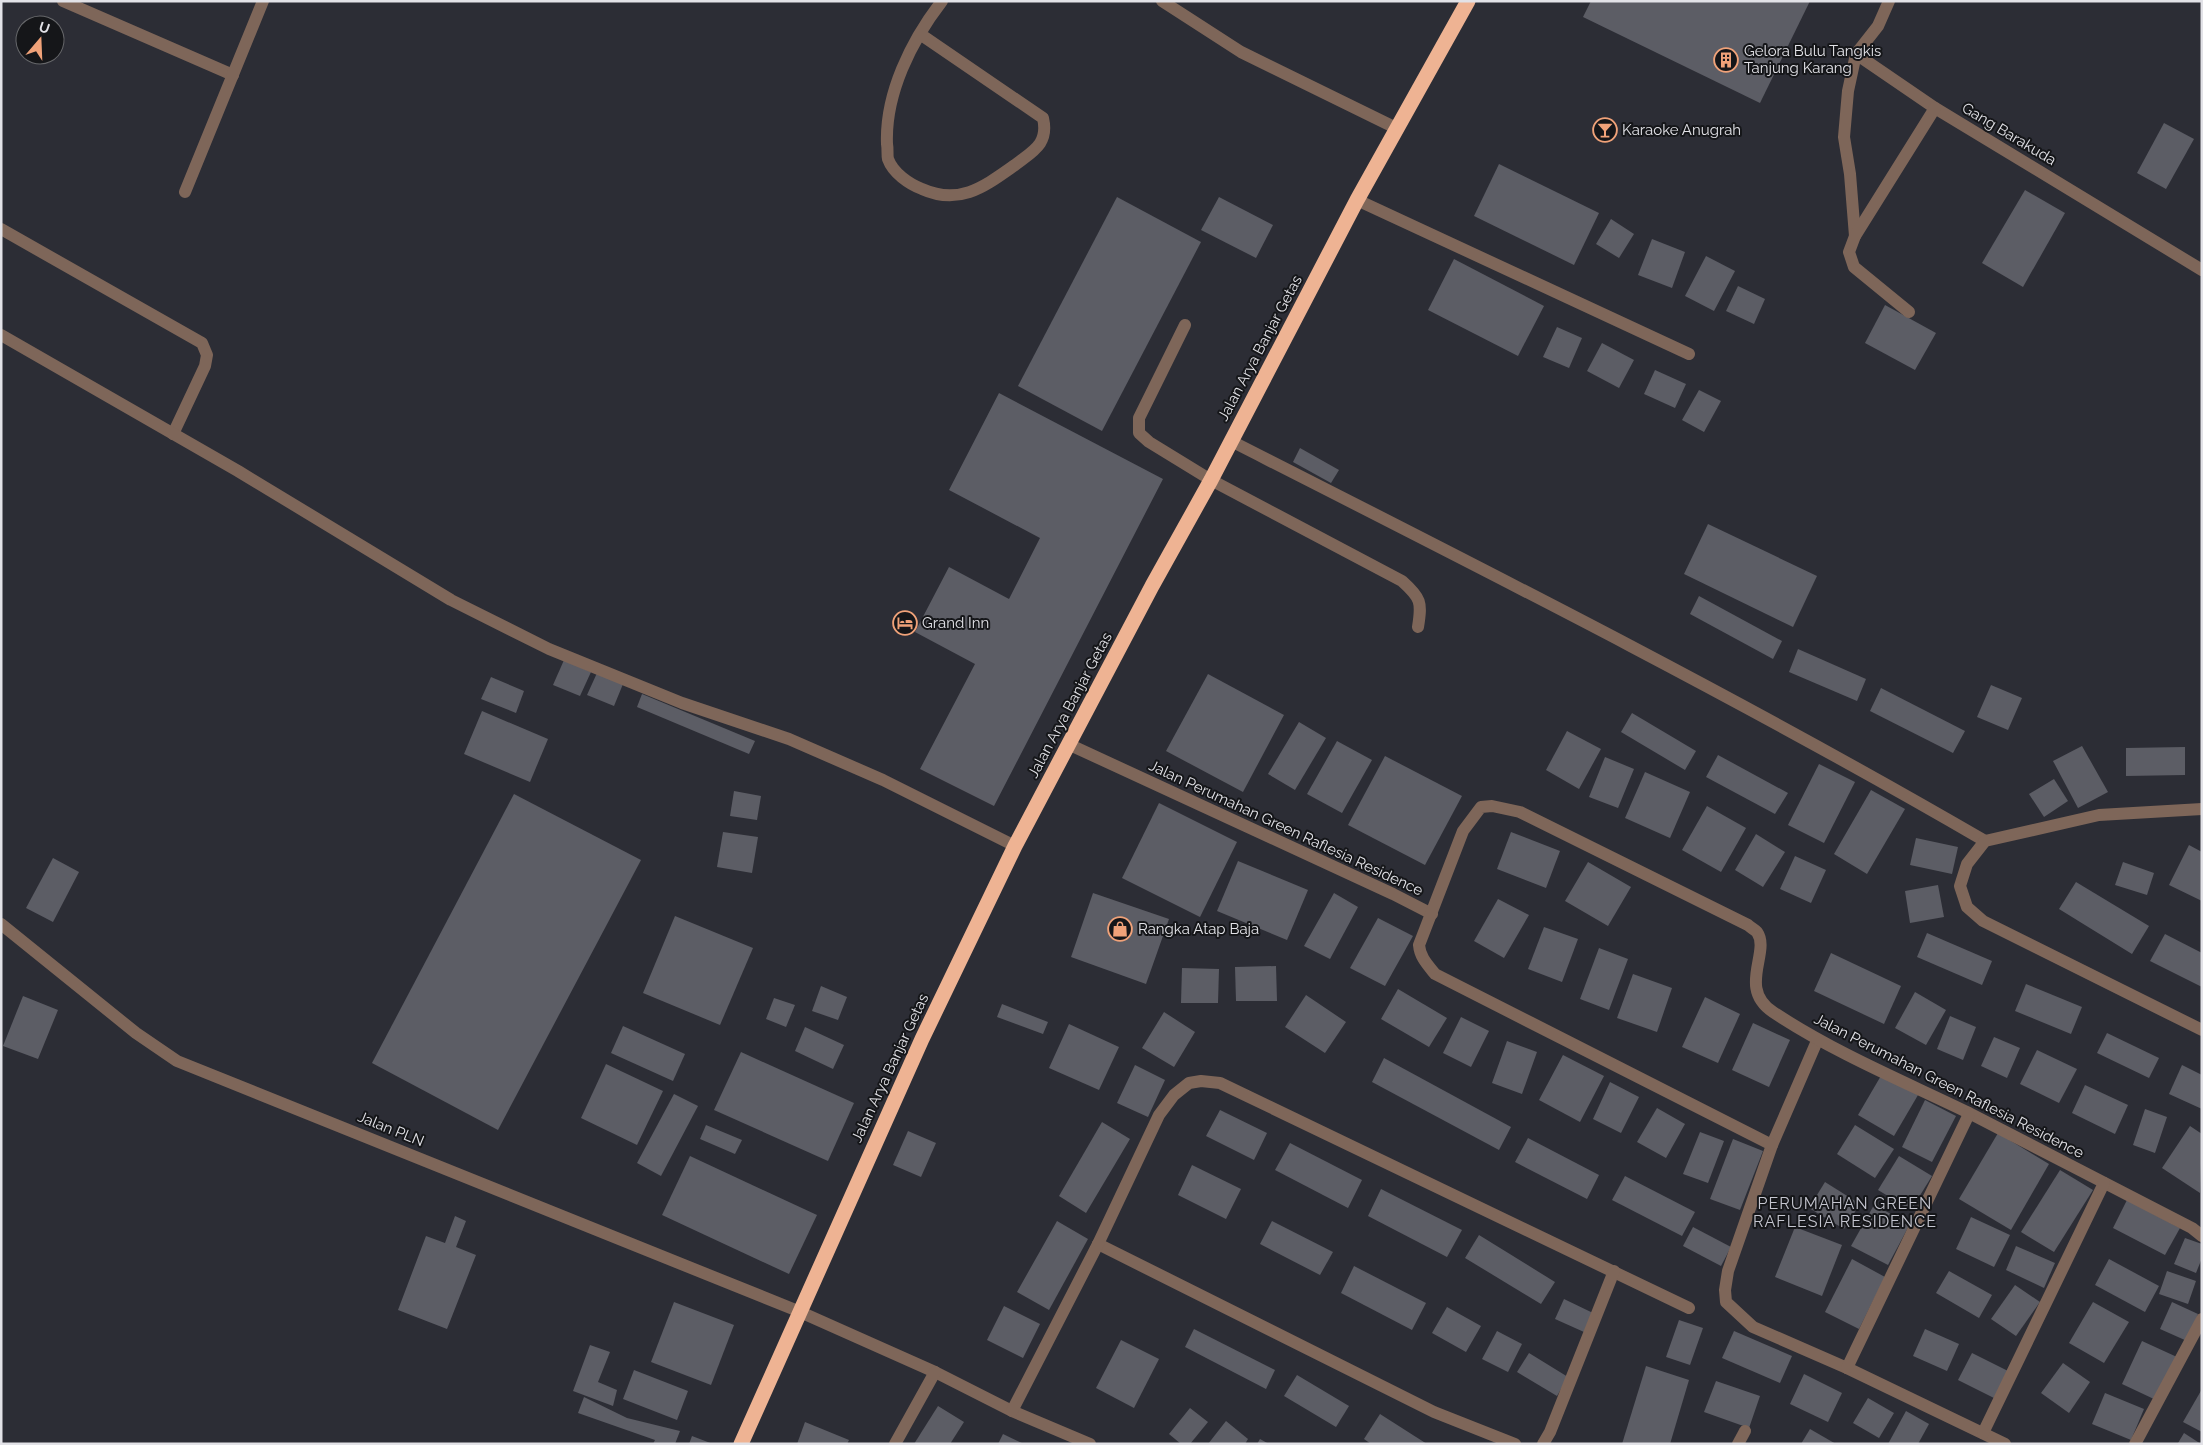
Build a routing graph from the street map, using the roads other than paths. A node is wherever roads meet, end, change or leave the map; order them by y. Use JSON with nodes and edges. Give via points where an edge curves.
{"nodes":[{"id":1,"x":63,"y":1,"type":"edge"},
{"id":2,"x":263,"y":1,"type":"edge"},
{"id":3,"x":942,"y":1,"type":"edge"},
{"id":4,"x":1162,"y":1,"type":"edge"},
{"id":5,"x":1468,"y":1,"type":"edge"},
{"id":6,"x":1889,"y":1,"type":"edge"},
{"id":7,"x":920,"y":34,"type":"junction"},
{"id":8,"x":1856,"y":54,"type":"junction"},
{"id":9,"x":233,"y":75,"type":"junction"},
{"id":10,"x":1934,"y":108,"type":"junction"},
{"id":11,"x":1396,"y":128,"type":"junction"},
{"id":12,"x":185,"y":192,"type":"dead end"},
{"id":13,"x":1357,"y":200,"type":"junction"},
{"id":14,"x":1,"y":229,"type":"edge"},
{"id":15,"x":1855,"y":236,"type":"junction"},
{"id":16,"x":2202,"y":270,"type":"edge"},
{"id":17,"x":1909,"y":312,"type":"dead end"},
{"id":18,"x":1185,"y":325,"type":"dead end"},
{"id":19,"x":1,"y":335,"type":"edge"},
{"id":20,"x":1689,"y":354,"type":"dead end"},
{"id":21,"x":173,"y":434,"type":"junction"},
{"id":22,"x":1231,"y":441,"type":"junction"},
{"id":23,"x":1211,"y":480,"type":"junction"},
{"id":24,"x":1418,"y":627,"type":"dead end"},
{"id":25,"x":1068,"y":744,"type":"junction"},
{"id":26,"x":2202,"y":809,"type":"edge"},
{"id":27,"x":1985,"y":841,"type":"junction"},
{"id":28,"x":1015,"y":846,"type":"junction"},
{"id":29,"x":1432,"y":914,"type":"junction"},
{"id":30,"x":1,"y":924,"type":"edge"},
{"id":31,"x":2202,"y":1030,"type":"edge"},
{"id":32,"x":1818,"y":1041,"type":"junction"},
{"id":33,"x":1969,"y":1114,"type":"junction"},
{"id":34,"x":1772,"y":1144,"type":"junction"},
{"id":35,"x":2104,"y":1184,"type":"junction"},
{"id":36,"x":2202,"y":1236,"type":"edge"},
{"id":37,"x":1098,"y":1244,"type":"junction"},
{"id":38,"x":1614,"y":1271,"type":"junction"},
{"id":39,"x":1689,"y":1308,"type":"dead end"},
{"id":40,"x":798,"y":1311,"type":"junction"},
{"id":41,"x":2202,"y":1319,"type":"edge"},
{"id":42,"x":1848,"y":1368,"type":"junction"},
{"id":43,"x":935,"y":1372,"type":"junction"},
{"id":44,"x":1012,"y":1411,"type":"junction"},
{"id":45,"x":1745,"y":1431,"type":"dead end"},
{"id":46,"x":1983,"y":1433,"type":"junction"},
{"id":47,"x":741,"y":1444,"type":"edge"},
{"id":48,"x":895,"y":1444,"type":"edge"},
{"id":49,"x":1090,"y":1444,"type":"edge"},
{"id":50,"x":1516,"y":1444,"type":"edge"},
{"id":51,"x":1543,"y":1444,"type":"edge"},
{"id":52,"x":1738,"y":1444,"type":"edge"},
{"id":53,"x":2005,"y":1444,"type":"edge"},
{"id":54,"x":2135,"y":1444,"type":"edge"}],
"edges":[{"from":1,"to":9,"type":"street"},
{"from":2,"to":9,"type":"street"},
{"from":3,"to":7,"type":"street"},
{"from":4,"to":11,"type":"street","via":[[1241,52]]},
{"from":5,"to":11,"type":"highway","name":"Jalan Arya Banjar Getas"},
{"from":6,"to":8,"type":"street","via":[[1878,26]]},
{"from":7,"to":7,"type":"street","via":[[899,76],[887,128],[888,159],[904,178],[925,190],[949,196],[974,192],[1039,147],[1046,130],[1043,118]]},
{"from":8,"to":10,"type":"street","name":"Gang Barakuda"},
{"from":8,"to":15,"type":"street","via":[[1848,91],[1844,136]]},
{"from":9,"to":12,"type":"street"},
{"from":10,"to":15,"type":"street"},
{"from":10,"to":16,"type":"street","name":"Gang Barakuda"},
{"from":11,"to":13,"type":"highway","name":"Jalan Arya Banjar Getas"},
{"from":13,"to":20,"type":"street"},
{"from":13,"to":22,"type":"highway","name":"Jalan Arya Banjar Getas"},
{"from":14,"to":21,"type":"street","via":[[202,343],[207,355],[205,366]]},
{"from":15,"to":17,"type":"street","via":[[1849,252],[1854,267]]},
{"from":18,"to":23,"type":"street","via":[[1138,418],[1138,433]]},
{"from":19,"to":21,"type":"street"},
{"from":21,"to":28,"type":"street","via":[[451,600],[549,649],[682,703],[789,739],[883,780]]},
{"from":22,"to":23,"type":"highway","name":"Jalan Arya Banjar Getas"},
{"from":22,"to":27,"type":"street","via":[[1582,620],[1877,778]]},
{"from":23,"to":24,"type":"street","via":[[1402,581],[1417,595],[1421,608]]},
{"from":23,"to":25,"type":"highway","name":"Jalan Arya Banjar Getas"},
{"from":25,"to":28,"type":"highway","name":"Jalan Arya Banjar Getas"},
{"from":25,"to":29,"type":"street","name":"Jalan Perumahan Green Raflesia Residence"},
{"from":26,"to":27,"type":"street","via":[[2099,815]]},
{"from":27,"to":31,"type":"street","via":[[1967,864],[1960,886],[1968,907],[1983,921]]},
{"from":28,"to":40,"type":"highway","name":"Jalan Arya Banjar Getas","via":[[922,1039]]},
{"from":29,"to":32,"type":"street","name":"Jalan Perumahan Green Raflesia Residence","via":[[1464,831],[1473,817],[1482,807],[1520,812],[1748,925],[1759,940],[1756,988],[1761,1001],[1772,1012]]},
{"from":29,"to":34,"type":"street","via":[[1419,945],[1420,955],[1435,974]]},
{"from":30,"to":40,"type":"street","name":"Jalan PLN","via":[[136,1033],[177,1061]]},
{"from":32,"to":33,"type":"street","name":"Jalan Perumahan Green Raflesia Residence"},
{"from":32,"to":34,"type":"street"},
{"from":33,"to":35,"type":"street","name":"Jalan Perumahan Green Raflesia Residence"},
{"from":33,"to":42,"type":"street"},
{"from":34,"to":42,"type":"street","via":[[1728,1271],[1724,1290],[1726,1302],[1753,1327]]},
{"from":35,"to":36,"type":"street","name":"Jalan Perumahan Green Raflesia Residence"},
{"from":35,"to":46,"type":"street"},
{"from":37,"to":38,"type":"street","via":[[1160,1115],[1174,1095],[1190,1083],[1202,1081],[1220,1082]]},
{"from":37,"to":44,"type":"street"},
{"from":37,"to":50,"type":"street","via":[[1434,1412]]},
{"from":38,"to":39,"type":"street"},
{"from":38,"to":51,"type":"street"},
{"from":40,"to":43,"type":"street","name":"Jalan PLN"},
{"from":40,"to":47,"type":"highway","name":"Jalan Arya Banjar Getas"},
{"from":41,"to":54,"type":"street"},
{"from":42,"to":46,"type":"street"},
{"from":43,"to":44,"type":"street","name":"Jalan PLN"},
{"from":43,"to":48,"type":"street"},
{"from":44,"to":49,"type":"street","name":"Jalan PLN"},
{"from":45,"to":52,"type":"street"},
{"from":46,"to":53,"type":"street"}]}
